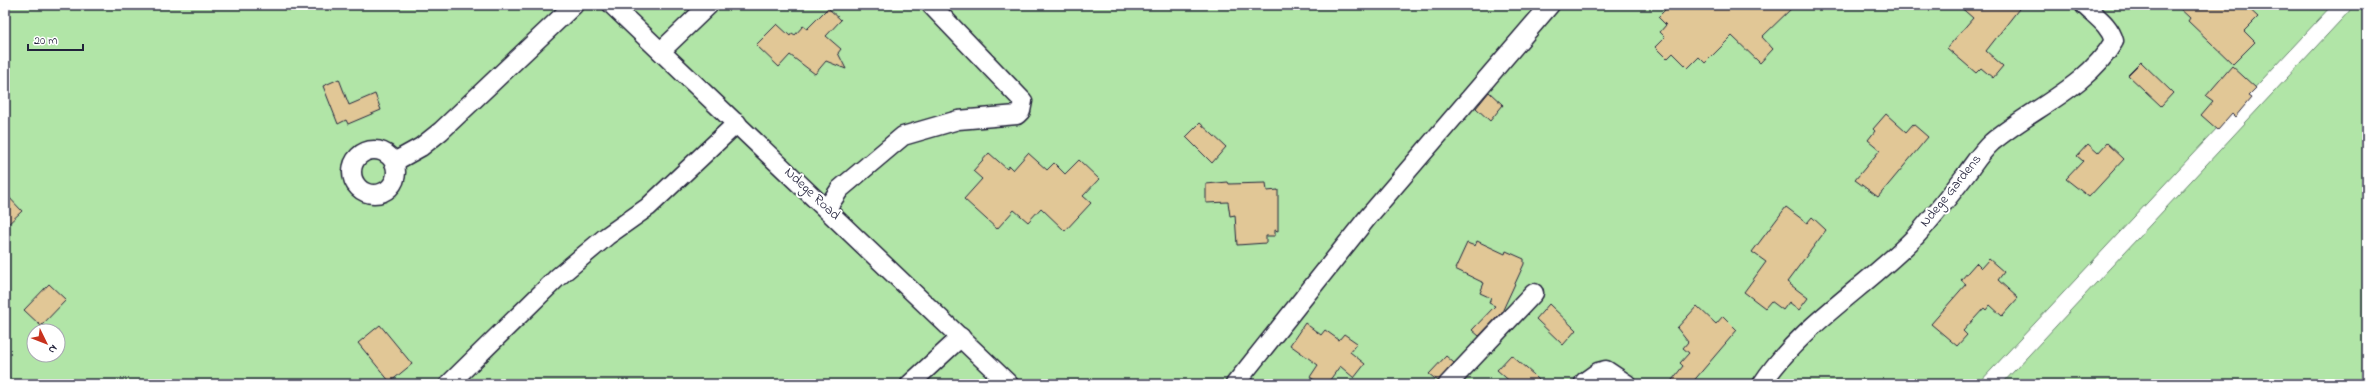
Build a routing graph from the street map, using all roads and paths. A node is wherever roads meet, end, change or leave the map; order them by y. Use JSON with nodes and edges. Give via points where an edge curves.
{"nodes":[{"id":1,"x":574,"y":5,"type":"edge"},
{"id":2,"x":612,"y":5,"type":"edge"},
{"id":3,"x":709,"y":5,"type":"edge"},
{"id":4,"x":931,"y":5,"type":"edge"},
{"id":5,"x":1550,"y":5,"type":"edge"},
{"id":6,"x":2084,"y":5,"type":"edge"},
{"id":7,"x":661,"y":51,"type":"junction"},
{"id":8,"x":737,"y":123,"type":"junction"},
{"id":9,"x":394,"y":162,"type":"dead end"},
{"id":10,"x":827,"y":208,"type":"junction"},
{"id":11,"x":1534,"y":293,"type":"dead end"},
{"id":12,"x":961,"y":337,"type":"junction"},
{"id":13,"x":1584,"y":382,"type":"dead end"},
{"id":14,"x":449,"y":384,"type":"edge"},
{"id":15,"x":910,"y":384,"type":"edge"},
{"id":16,"x":1009,"y":384,"type":"edge"},
{"id":17,"x":1235,"y":384,"type":"edge"},
{"id":18,"x":1448,"y":384,"type":"edge"},
{"id":19,"x":1628,"y":384,"type":"edge"},
{"id":20,"x":1762,"y":384,"type":"edge"}],
"edges":[{"from":1,"to":9,"type":"street","via":[[441,131]]},
{"from":2,"to":7,"type":"street","name":"Ndege Road"},
{"from":3,"to":7,"type":"street"},
{"from":4,"to":10,"type":"street","via":[[1023,101],[1021,111],[1017,115],[958,120],[903,136],[840,189]]},
{"from":5,"to":17,"type":"street","via":[[1368,217]]},
{"from":6,"to":20,"type":"street","name":"Ndege Gardens","via":[[2112,32],[2114,41],[2098,64],[1986,147],[1916,236],[1798,340]]},
{"from":7,"to":8,"type":"street","name":"Ndege Road"},
{"from":8,"to":10,"type":"street","name":"Ndege Road"},
{"from":8,"to":14,"type":"street","via":[[648,207],[606,236],[558,277]]},
{"from":10,"to":12,"type":"street","name":"Ndege Road"},
{"from":11,"to":18,"type":"street"},
{"from":12,"to":15,"type":"street"},
{"from":12,"to":16,"type":"street","name":"Ndege Road"},
{"from":13,"to":19,"type":"street","via":[[1598,372],[1606,370]]}]}
